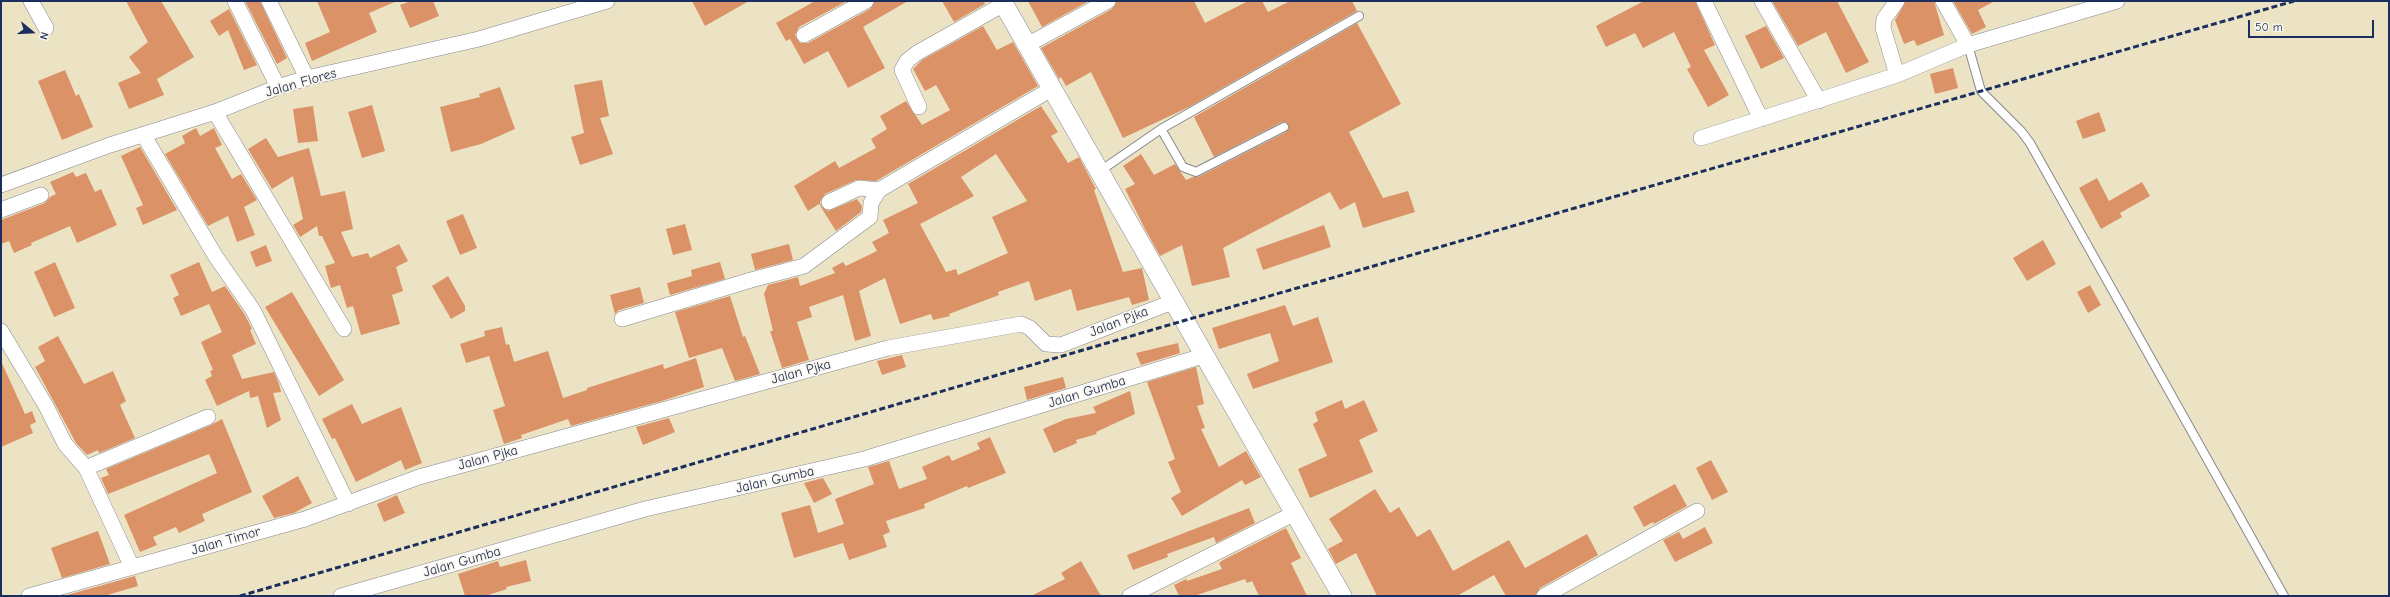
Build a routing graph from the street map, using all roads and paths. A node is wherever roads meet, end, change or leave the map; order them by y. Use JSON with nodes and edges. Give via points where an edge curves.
{"nodes":[{"id":1,"x":31,"y":1,"type":"edge"},
{"id":2,"x":235,"y":1,"type":"edge"},
{"id":3,"x":269,"y":1,"type":"edge"},
{"id":4,"x":607,"y":1,"type":"edge"},
{"id":5,"x":866,"y":1,"type":"edge"},
{"id":6,"x":1108,"y":1,"type":"edge"},
{"id":7,"x":1704,"y":1,"type":"edge"},
{"id":8,"x":1762,"y":1,"type":"edge"},
{"id":9,"x":1897,"y":1,"type":"edge"},
{"id":10,"x":1943,"y":1,"type":"edge"},
{"id":11,"x":2111,"y":2,"type":"edge"},
{"id":12,"x":1003,"y":3,"type":"edge"},
{"id":13,"x":1359,"y":16,"type":"dead end"},
{"id":14,"x":46,"y":28,"type":"dead end"},
{"id":15,"x":804,"y":35,"type":"dead end"},
{"id":16,"x":1027,"y":45,"type":"junction"},
{"id":17,"x":1968,"y":45,"type":"junction"},
{"id":18,"x":1897,"y":75,"type":"junction"},
{"id":19,"x":307,"y":78,"type":"junction"},
{"id":20,"x":278,"y":87,"type":"junction"},
{"id":21,"x":1053,"y":88,"type":"junction"},
{"id":22,"x":1819,"y":101,"type":"junction"},
{"id":23,"x":919,"y":107,"type":"dead end"},
{"id":24,"x":215,"y":112,"type":"junction"},
{"id":25,"x":1761,"y":119,"type":"junction"},
{"id":26,"x":1284,"y":126,"type":"dead end"},
{"id":27,"x":1161,"y":129,"type":"junction"},
{"id":28,"x":144,"y":136,"type":"junction"},
{"id":29,"x":1701,"y":138,"type":"dead end"},
{"id":30,"x":1100,"y":171,"type":"junction"},
{"id":31,"x":1,"y":185,"type":"edge"},
{"id":32,"x":879,"y":190,"type":"junction"},
{"id":33,"x":41,"y":195,"type":"dead end"},
{"id":34,"x":829,"y":202,"type":"dead end"},
{"id":35,"x":1,"y":210,"type":"edge"},
{"id":36,"x":1175,"y":301,"type":"junction"},
{"id":37,"x":622,"y":319,"type":"dead end"},
{"id":38,"x":344,"y":329,"type":"dead end"},
{"id":39,"x":1,"y":331,"type":"edge"},
{"id":40,"x":1206,"y":356,"type":"junction"},
{"id":41,"x":208,"y":417,"type":"dead end"},
{"id":42,"x":86,"y":468,"type":"junction"},
{"id":43,"x":419,"y":477,"type":"joint"},
{"id":44,"x":348,"y":504,"type":"junction"},
{"id":45,"x":1697,"y":511,"type":"dead end"},
{"id":46,"x":1295,"y":513,"type":"junction"},
{"id":47,"x":132,"y":567,"type":"junction"},
{"id":48,"x":29,"y":596,"type":"edge"},
{"id":49,"x":341,"y":596,"type":"edge"},
{"id":50,"x":1130,"y":596,"type":"edge"},
{"id":51,"x":1342,"y":596,"type":"edge"},
{"id":52,"x":1544,"y":596,"type":"edge"},
{"id":53,"x":2284,"y":596,"type":"edge"}],
"edges":[{"from":1,"to":14,"type":"street"},
{"from":2,"to":20,"type":"street"},
{"from":3,"to":19,"type":"street"},
{"from":4,"to":19,"type":"street","name":"Jalan Flores","via":[[479,39]]},
{"from":5,"to":15,"type":"street"},
{"from":6,"to":16,"type":"street"},
{"from":7,"to":25,"type":"street"},
{"from":8,"to":22,"type":"street"},
{"from":9,"to":18,"type":"street","via":[[1884,19],[1883,28]]},
{"from":10,"to":17,"type":"street"},
{"from":11,"to":17,"type":"street"},
{"from":12,"to":16,"type":"street"},
{"from":12,"to":23,"type":"street","via":[[916,53],[907,61],[902,70]]},
{"from":13,"to":27,"type":"lane"},
{"from":16,"to":21,"type":"street"},
{"from":17,"to":18,"type":"street"},
{"from":17,"to":53,"type":"lane","via":[[1980,91],[2030,143]]},
{"from":18,"to":22,"type":"street"},
{"from":19,"to":20,"type":"street","name":"Jalan Flores"},
{"from":20,"to":24,"type":"street","name":"Jalan Flores"},
{"from":21,"to":30,"type":"street"},
{"from":21,"to":32,"type":"street"},
{"from":22,"to":25,"type":"street"},
{"from":24,"to":28,"type":"street","name":"Jalan Flores"},
{"from":24,"to":38,"type":"street"},
{"from":25,"to":29,"type":"street"},
{"from":26,"to":27,"type":"lane","via":[[1196,172],[1183,166]]},
{"from":27,"to":30,"type":"lane"},
{"from":28,"to":31,"type":"street","name":"Jalan Flores"},
{"from":28,"to":44,"type":"street","via":[[273,346],[304,417]]},
{"from":30,"to":36,"type":"street"},
{"from":32,"to":34,"type":"street","via":[[859,188]]},
{"from":32,"to":37,"type":"street","via":[[871,203],[870,217],[804,266]]},
{"from":33,"to":35,"type":"street"},
{"from":36,"to":40,"type":"street"},
{"from":36,"to":43,"type":"street","name":"Jalan Pjka","via":[[1061,345],[1046,344],[1030,328],[1021,324],[888,348]]},
{"from":39,"to":42,"type":"street","via":[[46,406],[65,444]]},
{"from":40,"to":46,"type":"street"},
{"from":40,"to":49,"type":"street","name":"Jalan Gumba","via":[[864,459],[646,509]]},
{"from":41,"to":42,"type":"street"},
{"from":42,"to":47,"type":"street"},
{"from":43,"to":44,"type":"street","name":"Jalan Timor"},
{"from":44,"to":47,"type":"street","name":"Jalan Timor"},
{"from":45,"to":52,"type":"street"},
{"from":46,"to":50,"type":"street"},
{"from":46,"to":51,"type":"street"},
{"from":47,"to":48,"type":"street","name":"Jalan Timor"}]}
